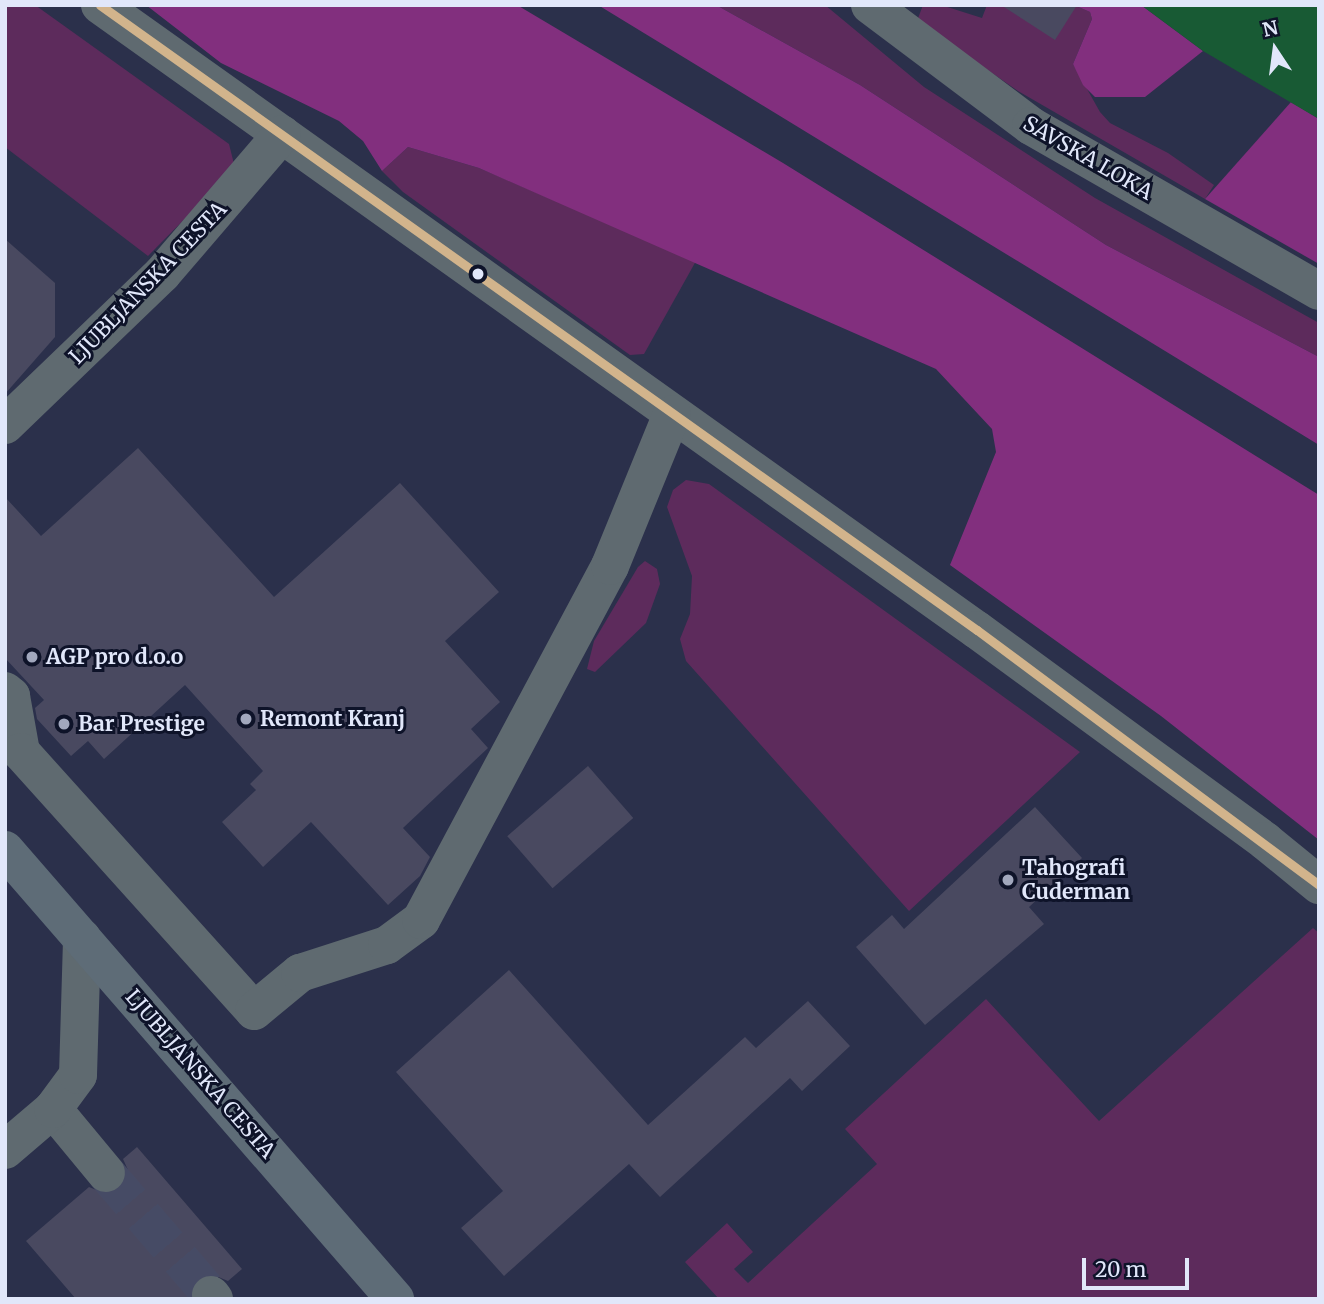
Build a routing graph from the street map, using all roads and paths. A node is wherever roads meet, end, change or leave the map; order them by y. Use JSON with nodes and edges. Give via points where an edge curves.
{"nodes":[{"id":1,"x":100,"y":5,"type":"edge"},
{"id":2,"x":870,"y":5,"type":"edge"},
{"id":3,"x":282,"y":134,"type":"junction"},
{"id":4,"x":1319,"y":291,"type":"edge"},
{"id":5,"x":672,"y":414,"type":"junction"},
{"id":6,"x":5,"y":425,"type":"edge"},
{"id":7,"x":5,"y":691,"type":"edge"},
{"id":8,"x":5,"y":849,"type":"edge"},
{"id":9,"x":1319,"y":886,"type":"edge"},
{"id":10,"x":82,"y":938,"type":"junction"},
{"id":11,"x":53,"y":1109,"type":"junction"},
{"id":12,"x":5,"y":1150,"type":"edge"},
{"id":13,"x":106,"y":1173,"type":"tunnel mouth"},
{"id":14,"x":395,"y":1299,"type":"edge"}],
"edges":[{"from":1,"to":3,"type":"street"},
{"from":2,"to":4,"type":"street","name":"SAVSKA LOKA","via":[[1031,126]]},
{"from":3,"to":5,"type":"street"},
{"from":3,"to":6,"type":"street","name":"LJUBLJANSKA CESTA","via":[[162,274]]},
{"from":5,"to":7,"type":"street","via":[[610,566],[421,920],[387,945],[300,973],[254,1011],[21,752],[10,696]]},
{"from":5,"to":9,"type":"street","via":[[1010,655]]},
{"from":8,"to":10,"type":"main road","name":"LJUBLJANSKA CESTA"},
{"from":10,"to":11,"type":"street","via":[[78,1075]]},
{"from":10,"to":14,"type":"main road","name":"LJUBLJANSKA CESTA"},
{"from":11,"to":12,"type":"street"},
{"from":11,"to":13,"type":"street"}]}
